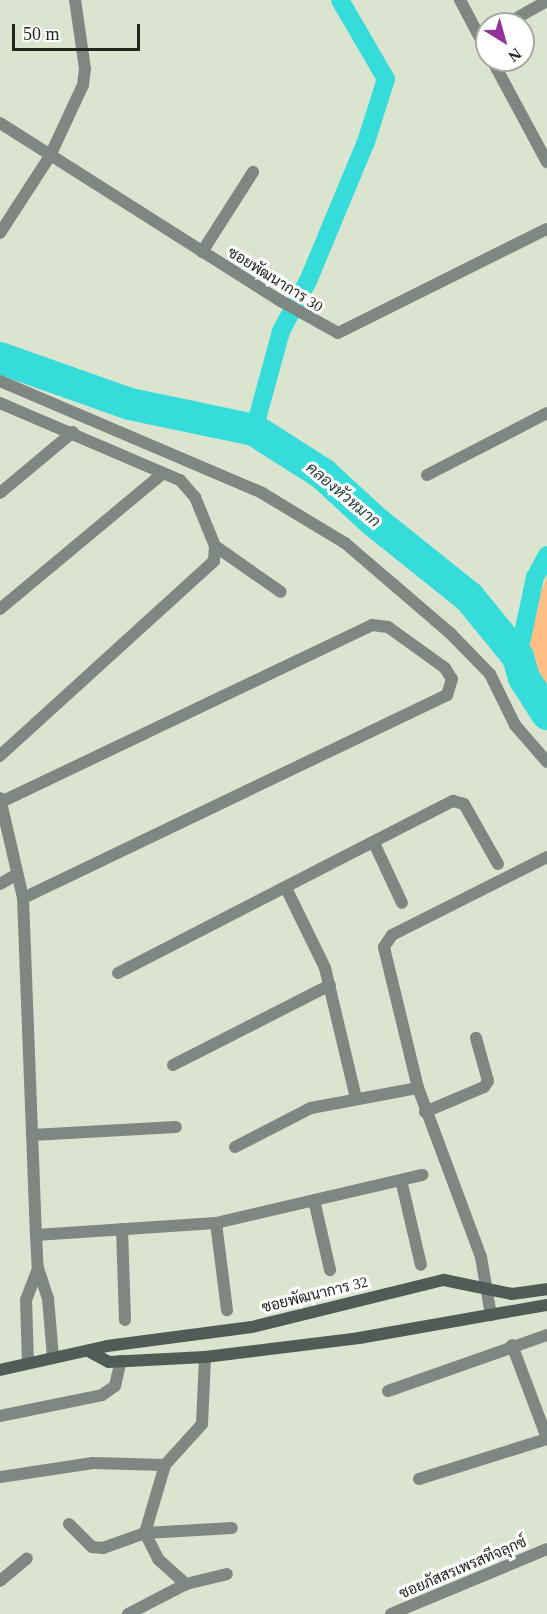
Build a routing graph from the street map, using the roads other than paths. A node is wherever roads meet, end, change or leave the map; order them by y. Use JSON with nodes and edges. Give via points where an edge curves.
{"nodes":[{"id":1,"x":75,"y":0,"type":"edge"},
{"id":2,"x":460,"y":0,"type":"edge"},
{"id":3,"x":547,"y":1,"type":"edge"},
{"id":4,"x":527,"y":12,"type":"edge"},
{"id":5,"x":475,"y":22,"type":"edge"},
{"id":6,"x":498,"y":72,"type":"edge"},
{"id":7,"x":0,"y":123,"type":"edge"},
{"id":8,"x":50,"y":156,"type":"junction"},
{"id":9,"x":547,"y":162,"type":"edge"},
{"id":10,"x":253,"y":172,"type":"dead end"},
{"id":11,"x":547,"y":229,"type":"edge"},
{"id":12,"x":0,"y":233,"type":"edge"},
{"id":13,"x":202,"y":252,"type":"junction"},
{"id":14,"x":0,"y":381,"type":"edge"},
{"id":15,"x":0,"y":403,"type":"edge"},
{"id":16,"x":547,"y":413,"type":"edge"},
{"id":17,"x":73,"y":432,"type":"junction"},
{"id":18,"x":163,"y":473,"type":"junction"},
{"id":19,"x":427,"y":475,"type":"dead end"},
{"id":20,"x":0,"y":493,"type":"edge"},
{"id":21,"x":215,"y":546,"type":"junction"},
{"id":22,"x":281,"y":592,"type":"dead end"},
{"id":23,"x":0,"y":609,"type":"edge"},
{"id":24,"x":0,"y":756,"type":"edge"},
{"id":25,"x":547,"y":762,"type":"edge"},
{"id":26,"x":0,"y":800,"type":"edge"},
{"id":27,"x":374,"y":843,"type":"junction"},
{"id":28,"x":547,"y":857,"type":"edge"},
{"id":29,"x":498,"y":864,"type":"dead end"},
{"id":30,"x":17,"y":874,"type":"junction"},
{"id":31,"x":0,"y":884,"type":"edge"},
{"id":32,"x":286,"y":888,"type":"junction"},
{"id":33,"x":23,"y":898,"type":"junction"},
{"id":34,"x":402,"y":903,"type":"dead end"},
{"id":35,"x":118,"y":973,"type":"dead end"},
{"id":36,"x":330,"y":986,"type":"junction"},
{"id":37,"x":476,"y":1038,"type":"dead end"},
{"id":38,"x":173,"y":1065,"type":"dead end"},
{"id":39,"x":418,"y":1088,"type":"junction"},
{"id":40,"x":356,"y":1098,"type":"junction"},
{"id":41,"x":425,"y":1112,"type":"junction"},
{"id":42,"x":176,"y":1127,"type":"dead end"},
{"id":43,"x":32,"y":1135,"type":"junction"},
{"id":44,"x":235,"y":1147,"type":"dead end"},
{"id":45,"x":422,"y":1175,"type":"dead end"},
{"id":46,"x":401,"y":1180,"type":"junction"},
{"id":47,"x":314,"y":1200,"type":"junction"},
{"id":48,"x":216,"y":1223,"type":"junction"},
{"id":49,"x":122,"y":1229,"type":"junction"},
{"id":50,"x":36,"y":1235,"type":"junction"},
{"id":51,"x":421,"y":1265,"type":"dead end"},
{"id":52,"x":38,"y":1268,"type":"junction"},
{"id":53,"x":330,"y":1270,"type":"dead end"},
{"id":54,"x":547,"y":1288,"type":"edge"},
{"id":55,"x":486,"y":1289,"type":"junction"},
{"id":56,"x":547,"y":1305,"type":"edge"},
{"id":57,"x":227,"y":1310,"type":"dead end"},
{"id":58,"x":491,"y":1315,"type":"junction"},
{"id":59,"x":125,"y":1320,"type":"dead end"},
{"id":60,"x":547,"y":1335,"type":"edge"},
{"id":61,"x":512,"y":1345,"type":"junction"},
{"id":62,"x":90,"y":1352,"type":"junction"},
{"id":63,"x":205,"y":1357,"type":"junction"},
{"id":64,"x":53,"y":1358,"type":"junction"},
{"id":65,"x":121,"y":1361,"type":"junction"},
{"id":66,"x":28,"y":1363,"type":"junction"},
{"id":67,"x":0,"y":1370,"type":"edge"},
{"id":68,"x":388,"y":1391,"type":"dead end"},
{"id":69,"x":0,"y":1416,"type":"edge"},
{"id":70,"x":547,"y":1438,"type":"edge"},
{"id":71,"x":165,"y":1465,"type":"junction"},
{"id":72,"x":0,"y":1477,"type":"edge"},
{"id":73,"x":419,"y":1479,"type":"dead end"},
{"id":74,"x":69,"y":1524,"type":"dead end"},
{"id":75,"x":232,"y":1528,"type":"dead end"},
{"id":76,"x":145,"y":1533,"type":"junction"},
{"id":77,"x":547,"y":1549,"type":"edge"},
{"id":78,"x":27,"y":1558,"type":"dead end"},
{"id":79,"x":227,"y":1575,"type":"dead end"},
{"id":80,"x":0,"y":1581,"type":"edge"},
{"id":81,"x":186,"y":1584,"type":"junction"},
{"id":82,"x":128,"y":1614,"type":"edge"},
{"id":83,"x":391,"y":1614,"type":"edge"}],
"edges":[{"from":1,"to":8,"type":"street","via":[[85,69],[83,85]]},
{"from":2,"to":5,"type":"street"},
{"from":3,"to":4,"type":"street"},
{"from":6,"to":9,"type":"street"},
{"from":7,"to":8,"type":"street","name":"ซอยพัฒนาการ 30"},
{"from":8,"to":12,"type":"street"},
{"from":8,"to":13,"type":"street","name":"ซอยพัฒนาการ 30"},
{"from":10,"to":13,"type":"street"},
{"from":11,"to":13,"type":"street","name":"ซอยพัฒนาการ 30","via":[[350,330],[329,331]]},
{"from":14,"to":25,"type":"street","via":[[262,493],[345,543],[451,634],[490,674],[516,725]]},
{"from":15,"to":17,"type":"street"},
{"from":16,"to":19,"type":"street"},
{"from":17,"to":18,"type":"street"},
{"from":17,"to":20,"type":"street"},
{"from":18,"to":21,"type":"street","via":[[180,480],[195,497]]},
{"from":18,"to":23,"type":"street"},
{"from":21,"to":22,"type":"street"},
{"from":21,"to":24,"type":"street","via":[[214,561]]},
{"from":26,"to":30,"type":"street"},
{"from":26,"to":33,"type":"street","via":[[372,625],[388,627],[445,668],[452,679],[447,695]]},
{"from":27,"to":29,"type":"street","via":[[458,801],[464,804]]},
{"from":27,"to":32,"type":"street"},
{"from":27,"to":34,"type":"street"},
{"from":28,"to":39,"type":"street","via":[[386,940],[384,946]]},
{"from":30,"to":31,"type":"street"},
{"from":30,"to":33,"type":"street"},
{"from":32,"to":35,"type":"street"},
{"from":32,"to":36,"type":"street","via":[[322,960]]},
{"from":33,"to":43,"type":"street"},
{"from":36,"to":38,"type":"street"},
{"from":36,"to":40,"type":"street"},
{"from":37,"to":41,"type":"street","via":[[488,1081],[484,1087]]},
{"from":39,"to":40,"type":"street"},
{"from":39,"to":41,"type":"street"},
{"from":40,"to":44,"type":"street","via":[[311,1108]]},
{"from":41,"to":55,"type":"street","via":[[481,1257]]},
{"from":42,"to":43,"type":"street"},
{"from":43,"to":50,"type":"street"},
{"from":45,"to":46,"type":"street"},
{"from":46,"to":47,"type":"street"},
{"from":46,"to":51,"type":"street"},
{"from":47,"to":48,"type":"street"},
{"from":47,"to":53,"type":"street"},
{"from":48,"to":49,"type":"street"},
{"from":48,"to":57,"type":"street"},
{"from":49,"to":50,"type":"street"},
{"from":49,"to":59,"type":"street"},
{"from":50,"to":52,"type":"street"},
{"from":52,"to":64,"type":"street","via":[[46,1287]]},
{"from":52,"to":66,"type":"street","via":[[26,1300]]},
{"from":54,"to":55,"type":"street","name":"ซอยพัฒนาการ 32","via":[[512,1294]]},
{"from":55,"to":58,"type":"street"},
{"from":55,"to":62,"type":"street","name":"ซอยพัฒนาการ 32","via":[[444,1280],[252,1327],[107,1346]]},
{"from":56,"to":58,"type":"street","name":"ซอยพัฒนาการ 32"},
{"from":58,"to":63,"type":"street","name":"ซอยพัฒนาการ 32","via":[[359,1338]]},
{"from":60,"to":61,"type":"street"},
{"from":61,"to":68,"type":"street"},
{"from":61,"to":70,"type":"street"},
{"from":62,"to":64,"type":"street","name":"ซอยพัฒนาการ 32"},
{"from":62,"to":65,"type":"street","name":"ซอยพัฒนาการ 32","via":[[108,1362]]},
{"from":63,"to":65,"type":"street","name":"ซอยพัฒนาการ 32"},
{"from":63,"to":71,"type":"street","via":[[202,1425]]},
{"from":64,"to":66,"type":"street","name":"ซอยพัฒนาการ 32"},
{"from":65,"to":69,"type":"street","via":[[115,1386],[102,1395]]},
{"from":66,"to":67,"type":"street","name":"ซอยพัฒนาการ 32"},
{"from":70,"to":73,"type":"street"},
{"from":71,"to":72,"type":"street","via":[[93,1463]]},
{"from":71,"to":76,"type":"street"},
{"from":74,"to":76,"type":"street","via":[[92,1547],[123,1544]]},
{"from":75,"to":76,"type":"street"},
{"from":76,"to":81,"type":"street","via":[[158,1559]]},
{"from":77,"to":83,"type":"street","name":"ซอยภัสสรเพรสทีจลุกซ์"},
{"from":78,"to":80,"type":"street"},
{"from":79,"to":81,"type":"street"},
{"from":81,"to":82,"type":"street"}]}
